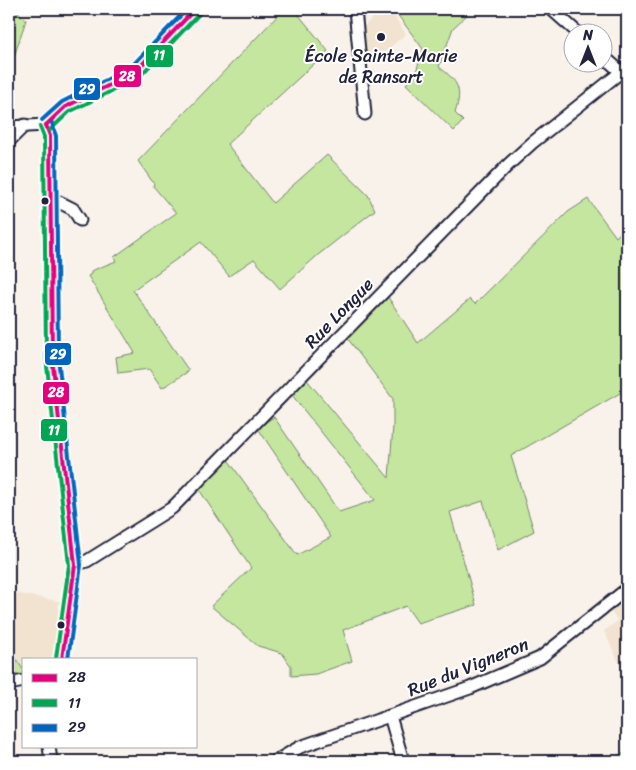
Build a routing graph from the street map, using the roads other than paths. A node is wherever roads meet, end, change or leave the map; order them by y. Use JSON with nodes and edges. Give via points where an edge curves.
{"nodes":[{"id":1,"x":195,"y":9,"type":"edge"},
{"id":2,"x":355,"y":9,"type":"edge"},
{"id":3,"x":551,"y":9,"type":"edge"},
{"id":4,"x":566,"y":22,"type":"edge"},
{"id":5,"x":614,"y":66,"type":"edge"},
{"id":6,"x":624,"y":75,"type":"edge"},
{"id":7,"x":365,"y":114,"type":"dead end"},
{"id":8,"x":25,"y":125,"type":"junction"},
{"id":9,"x":46,"y":125,"type":"junction"},
{"id":10,"x":9,"y":127,"type":"edge"},
{"id":11,"x":9,"y":141,"type":"edge"},
{"id":12,"x":51,"y":198,"type":"junction"},
{"id":13,"x":80,"y":220,"type":"dead end"},
{"id":14,"x":74,"y":565,"type":"junction"},
{"id":15,"x":627,"y":589,"type":"edge"},
{"id":16,"x":62,"y":658,"type":"edge"},
{"id":17,"x":22,"y":681,"type":"edge"},
{"id":18,"x":9,"y":684,"type":"edge"},
{"id":19,"x":390,"y":716,"type":"junction"},
{"id":20,"x":49,"y":748,"type":"edge"},
{"id":21,"x":51,"y":761,"type":"edge"},
{"id":22,"x":276,"y":761,"type":"edge"},
{"id":23,"x":403,"y":761,"type":"edge"}],
"edges":[{"from":1,"to":9,"type":"street","via":[[134,73],[65,107]]},
{"from":2,"to":7,"type":"street"},
{"from":3,"to":4,"type":"street"},
{"from":5,"to":6,"type":"street"},
{"from":6,"to":14,"type":"street","name":"Rue Longue","via":[[532,143],[509,164],[172,508],[87,561]]},
{"from":8,"to":9,"type":"street"},
{"from":8,"to":10,"type":"street"},
{"from":8,"to":11,"type":"street"},
{"from":9,"to":12,"type":"street","via":[[50,136]]},
{"from":12,"to":13,"type":"street","via":[[73,209]]},
{"from":12,"to":14,"type":"street","via":[[52,357]]},
{"from":14,"to":16,"type":"street"},
{"from":15,"to":19,"type":"street","name":"Rue du Vigneron","via":[[540,658],[470,688]]},
{"from":17,"to":18,"type":"street"},
{"from":19,"to":22,"type":"street","name":"Rue du Vigneron","via":[[300,747]]},
{"from":19,"to":23,"type":"street"},
{"from":20,"to":21,"type":"street"}]}
